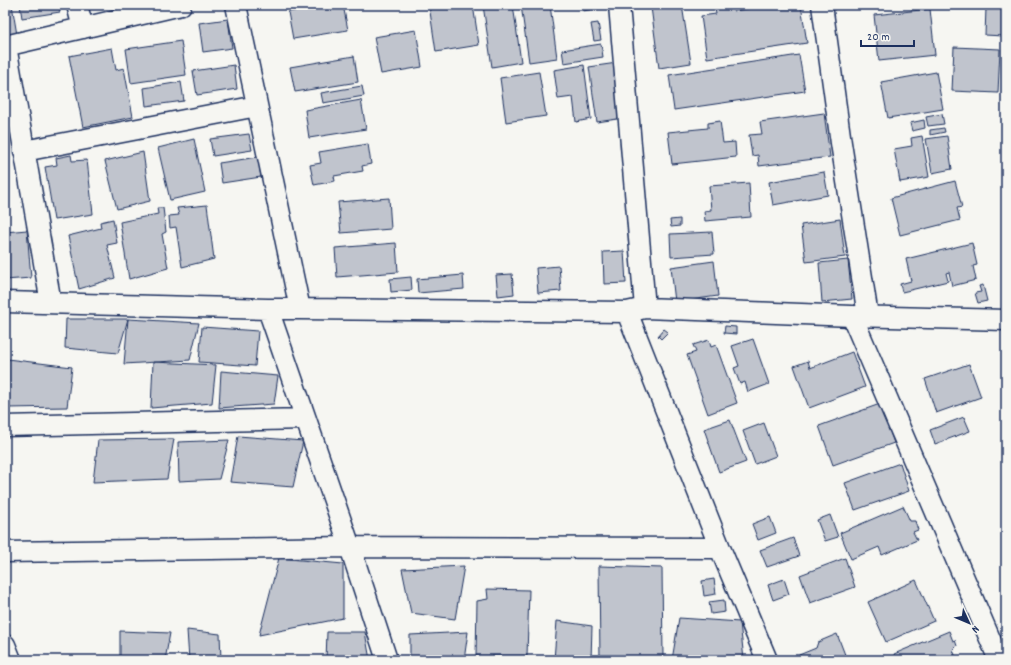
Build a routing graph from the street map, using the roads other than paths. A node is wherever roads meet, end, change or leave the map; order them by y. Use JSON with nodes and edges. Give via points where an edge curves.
{"nodes":[{"id":1,"x":77,"y":5,"type":"edge"},
{"id":2,"x":181,"y":5,"type":"edge"},
{"id":3,"x":236,"y":5,"type":"edge"},
{"id":4,"x":619,"y":5,"type":"edge"},
{"id":5,"x":822,"y":5,"type":"edge"},
{"id":6,"x":83,"y":28,"type":"junction"},
{"id":7,"x":5,"y":46,"type":"edge"},
{"id":8,"x":257,"y":106,"type":"junction"},
{"id":9,"x":24,"y":151,"type":"junction"},
{"id":10,"x":5,"y":302,"type":"edge"},
{"id":11,"x":51,"y":303,"type":"junction"},
{"id":12,"x":268,"y":309,"type":"junction"},
{"id":13,"x":300,"y":309,"type":"junction"},
{"id":14,"x":636,"y":310,"type":"junction"},
{"id":15,"x":860,"y":316,"type":"junction"},
{"id":16,"x":1006,"y":320,"type":"edge"},
{"id":17,"x":306,"y":418,"type":"junction"},
{"id":18,"x":5,"y":426,"type":"edge"},
{"id":19,"x":350,"y":546,"type":"junction"},
{"id":20,"x":720,"y":548,"type":"junction"},
{"id":21,"x":5,"y":552,"type":"edge"},
{"id":22,"x":5,"y":645,"type":"edge"},
{"id":23,"x":1006,"y":656,"type":"edge"},
{"id":24,"x":11,"y":660,"type":"edge"},
{"id":25,"x":386,"y":660,"type":"edge"},
{"id":26,"x":767,"y":660,"type":"edge"},
{"id":27,"x":999,"y":660,"type":"edge"},
{"id":28,"x":1004,"y":660,"type":"edge"}],
"edges":[{"from":1,"to":6,"type":"street"},
{"from":2,"to":6,"type":"street"},
{"from":3,"to":8,"type":"street"},
{"from":4,"to":14,"type":"street"},
{"from":5,"to":15,"type":"street","via":[[841,144]]},
{"from":6,"to":7,"type":"street"},
{"from":7,"to":9,"type":"street"},
{"from":8,"to":9,"type":"street"},
{"from":8,"to":13,"type":"street"},
{"from":9,"to":11,"type":"street"},
{"from":10,"to":11,"type":"street"},
{"from":11,"to":12,"type":"street"},
{"from":12,"to":13,"type":"street"},
{"from":12,"to":17,"type":"street"},
{"from":13,"to":14,"type":"street"},
{"from":14,"to":15,"type":"street"},
{"from":14,"to":20,"type":"street"},
{"from":15,"to":16,"type":"street"},
{"from":15,"to":27,"type":"street"},
{"from":17,"to":18,"type":"street"},
{"from":17,"to":19,"type":"street"},
{"from":19,"to":20,"type":"street"},
{"from":19,"to":21,"type":"street"},
{"from":19,"to":25,"type":"street"},
{"from":20,"to":26,"type":"street"},
{"from":22,"to":24,"type":"street"},
{"from":23,"to":28,"type":"street"}]}
